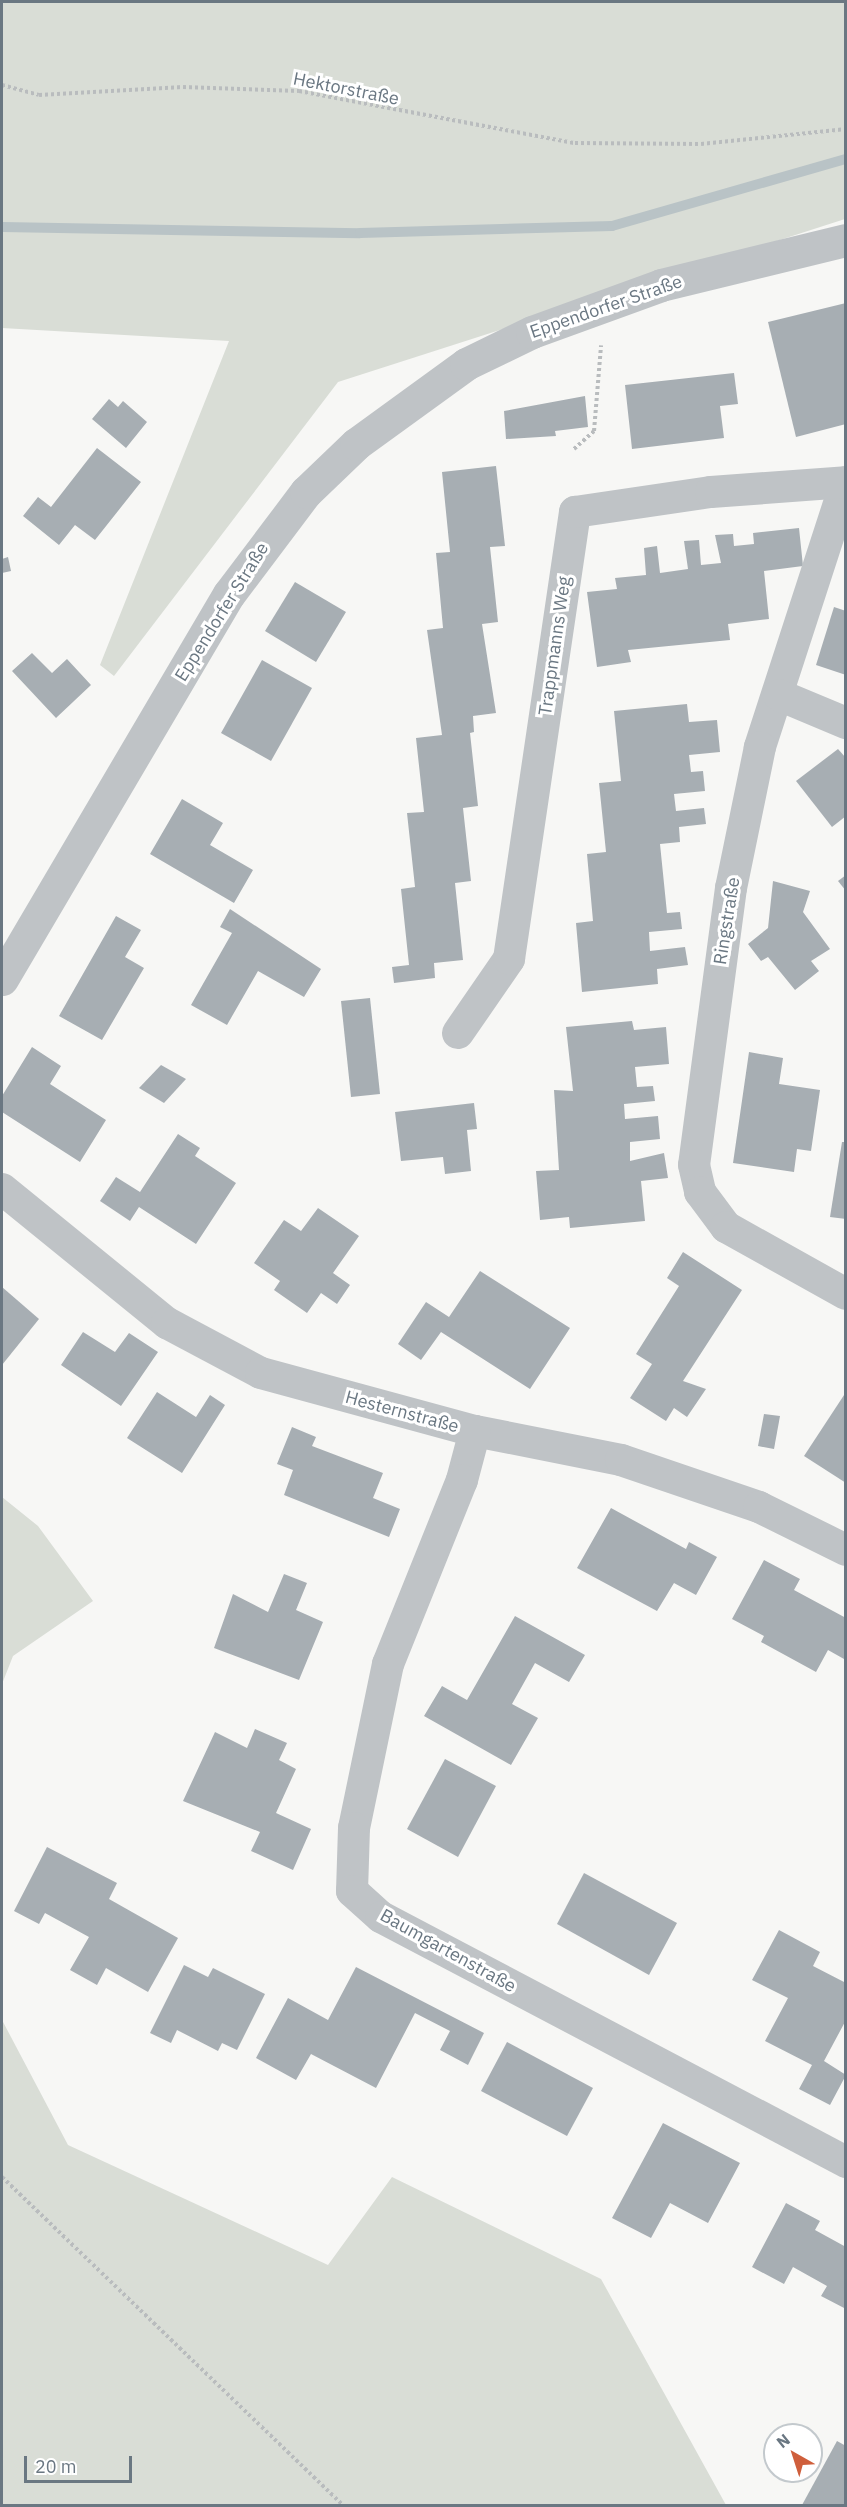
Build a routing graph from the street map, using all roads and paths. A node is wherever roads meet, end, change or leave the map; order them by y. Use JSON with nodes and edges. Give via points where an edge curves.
{"nodes":[{"id":1,"x":2,"y":85,"type":"edge"},
{"id":2,"x":846,"y":129,"type":"edge"},
{"id":3,"x":846,"y":240,"type":"edge"},
{"id":4,"x":598,"y":390,"type":"dead end"},
{"id":5,"x":574,"y":449,"type":"dead end"},
{"id":6,"x":845,"y":482,"type":"edge"},
{"id":7,"x":779,"y":695,"type":"junction"},
{"id":8,"x":846,"y":723,"type":"edge"},
{"id":9,"x":2,"y":979,"type":"edge"},
{"id":10,"x":458,"y":1033,"type":"dead end"},
{"id":11,"x":2,"y":1189,"type":"edge"},
{"id":12,"x":846,"y":1294,"type":"edge"},
{"id":13,"x":475,"y":1431,"type":"junction"},
{"id":14,"x":846,"y":1550,"type":"edge"},
{"id":15,"x":846,"y":2162,"type":"edge"},
{"id":16,"x":2,"y":2177,"type":"edge"},
{"id":17,"x":345,"y":2505,"type":"edge"}],
"edges":[{"from":1,"to":2,"type":"path","name":"Hektorstraße","via":[[39,95],[183,87],[299,91],[530,137],[701,144]]},
{"from":3,"to":9,"type":"street","name":"Eppendorfer Straße","via":[[661,285],[532,332],[466,364],[356,444],[306,492],[229,594]]},
{"from":4,"to":5,"type":"path","via":[[594,431]]},
{"from":6,"to":7,"type":"street","name":"Ringstraße"},
{"from":6,"to":10,"type":"street","name":"Trappmanns Weg","via":[[711,492],[575,512],[509,959]]},
{"from":7,"to":8,"type":"street"},
{"from":7,"to":12,"type":"street","name":"Ringstraße","via":[[760,747],[731,888],[694,1165],[705,1202],[726,1227]]},
{"from":11,"to":13,"type":"street","name":"Hesternstraße","via":[[167,1323],[207,1348],[261,1373]]},
{"from":13,"to":14,"type":"street","name":"Hesternstraße","via":[[641,1466],[759,1508]]},
{"from":13,"to":15,"type":"street","name":"Baumgartenstraße","via":[[462,1480],[388,1664],[354,1828],[352,1891],[381,1917]]},
{"from":16,"to":17,"type":"path"}]}
